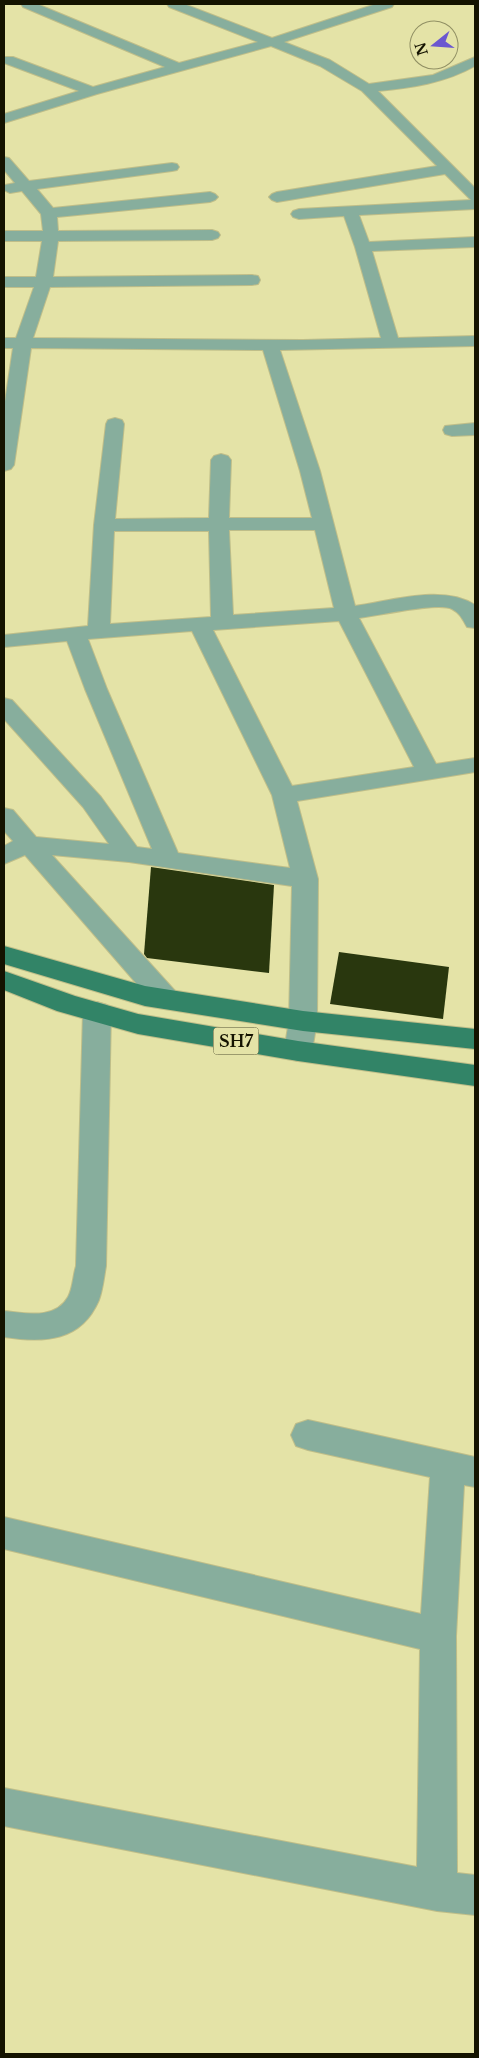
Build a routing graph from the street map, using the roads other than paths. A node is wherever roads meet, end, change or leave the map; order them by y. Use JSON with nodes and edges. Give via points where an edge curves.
{"nodes":[{"id":1,"x":27,"y":4,"type":"edge"},
{"id":2,"x":173,"y":4,"type":"edge"},
{"id":3,"x":388,"y":4,"type":"edge"},
{"id":4,"x":340,"y":7,"type":"dead end"},
{"id":5,"x":358,"y":13,"type":"junction"},
{"id":6,"x":272,"y":42,"type":"junction"},
{"id":7,"x":8,"y":60,"type":"dead end"},
{"id":8,"x":475,"y":61,"type":"edge"},
{"id":9,"x":176,"y":67,"type":"junction"},
{"id":10,"x":362,"y":84,"type":"junction"},
{"id":11,"x":92,"y":91,"type":"junction"},
{"id":12,"x":4,"y":119,"type":"edge"},
{"id":13,"x":4,"y":161,"type":"edge"},
{"id":14,"x":172,"y":167,"type":"dead end"},
{"id":15,"x":448,"y":169,"type":"junction"},
{"id":16,"x":25,"y":188,"type":"junction"},
{"id":17,"x":4,"y":189,"type":"edge"},
{"id":18,"x":474,"y":196,"type":"edge"},
{"id":19,"x":210,"y":197,"type":"dead end"},
{"id":20,"x":277,"y":197,"type":"dead end"},
{"id":21,"x":350,"y":212,"type":"junction"},
{"id":22,"x":49,"y":213,"type":"junction"},
{"id":23,"x":299,"y":214,"type":"dead end"},
{"id":24,"x":212,"y":235,"type":"dead end"},
{"id":25,"x":4,"y":236,"type":"edge"},
{"id":26,"x":51,"y":236,"type":"junction"},
{"id":27,"x":475,"y":242,"type":"edge"},
{"id":28,"x":364,"y":247,"type":"junction"},
{"id":29,"x":252,"y":280,"type":"dead end"},
{"id":30,"x":44,"y":281,"type":"junction"},
{"id":31,"x":4,"y":282,"type":"edge"},
{"id":32,"x":475,"y":341,"type":"edge"},
{"id":33,"x":391,"y":342,"type":"junction"},
{"id":34,"x":4,"y":343,"type":"edge"},
{"id":35,"x":23,"y":343,"type":"junction"},
{"id":36,"x":270,"y":345,"type":"junction"},
{"id":37,"x":115,"y":424,"type":"dead end"},
{"id":38,"x":475,"y":429,"type":"edge"},
{"id":39,"x":452,"y":430,"type":"dead end"},
{"id":40,"x":221,"y":460,"type":"dead end"},
{"id":41,"x":4,"y":465,"type":"edge"},
{"id":42,"x":219,"y":524,"type":"junction"},
{"id":43,"x":324,"y":524,"type":"junction"},
{"id":44,"x":104,"y":525,"type":"junction"},
{"id":45,"x":346,"y":614,"type":"junction"},
{"id":46,"x":475,"y":622,"type":"edge"},
{"id":47,"x":210,"y":623,"type":"junction"},
{"id":48,"x":99,"y":630,"type":"junction"},
{"id":49,"x":75,"y":633,"type":"junction"},
{"id":50,"x":4,"y":641,"type":"edge"},
{"id":51,"x":4,"y":705,"type":"edge"},
{"id":52,"x":475,"y":765,"type":"edge"},
{"id":53,"x":429,"y":773,"type":"junction"},
{"id":54,"x":284,"y":795,"type":"junction"},
{"id":55,"x":4,"y":816,"type":"edge"},
{"id":56,"x":27,"y":844,"type":"junction"},
{"id":57,"x":130,"y":854,"type":"junction"},
{"id":58,"x":4,"y":856,"type":"edge"},
{"id":59,"x":169,"y":860,"type":"junction"},
{"id":60,"x":305,"y":879,"type":"junction"},
{"id":61,"x":4,"y":955,"type":"edge"},
{"id":62,"x":4,"y":980,"type":"edge"},
{"id":63,"x":166,"y":999,"type":"junction"},
{"id":64,"x":97,"y":1012,"type":"junction"},
{"id":65,"x":303,"y":1021,"type":"junction"},
{"id":66,"x":475,"y":1039,"type":"edge"},
{"id":67,"x":298,"y":1051,"type":"junction"},
{"id":68,"x":475,"y":1076,"type":"edge"},
{"id":69,"x":4,"y":1324,"type":"edge"},
{"id":70,"x":308,"y":1435,"type":"dead end"},
{"id":71,"x":462,"y":1469,"type":"edge"},
{"id":72,"x":4,"y":1533,"type":"edge"},
{"id":73,"x":438,"y":1636,"type":"junction"},
{"id":74,"x":4,"y":1807,"type":"edge"},
{"id":75,"x":437,"y":1891,"type":"junction"},
{"id":76,"x":475,"y":1895,"type":"edge"}],
"edges":[{"from":1,"to":9,"type":"street"},
{"from":2,"to":6,"type":"street"},
{"from":3,"to":5,"type":"street"},
{"from":4,"to":5,"type":"street"},
{"from":5,"to":6,"type":"street"},
{"from":6,"to":9,"type":"street"},
{"from":6,"to":10,"type":"street"},
{"from":7,"to":11,"type":"street"},
{"from":8,"to":10,"type":"street","via":[[439,78]]},
{"from":9,"to":11,"type":"street"},
{"from":10,"to":15,"type":"street"},
{"from":11,"to":12,"type":"street"},
{"from":13,"to":16,"type":"street"},
{"from":14,"to":16,"type":"street"},
{"from":15,"to":18,"type":"street"},
{"from":15,"to":20,"type":"street"},
{"from":16,"to":17,"type":"street"},
{"from":16,"to":22,"type":"street"},
{"from":18,"to":21,"type":"street"},
{"from":19,"to":22,"type":"street"},
{"from":21,"to":23,"type":"street"},
{"from":21,"to":28,"type":"street"},
{"from":22,"to":26,"type":"street"},
{"from":24,"to":26,"type":"street"},
{"from":25,"to":26,"type":"street"},
{"from":26,"to":30,"type":"street"},
{"from":27,"to":28,"type":"street"},
{"from":28,"to":33,"type":"street"},
{"from":29,"to":30,"type":"street"},
{"from":30,"to":31,"type":"street"},
{"from":30,"to":35,"type":"street"},
{"from":32,"to":33,"type":"street"},
{"from":33,"to":36,"type":"street"},
{"from":34,"to":35,"type":"street"},
{"from":35,"to":36,"type":"street"},
{"from":35,"to":41,"type":"street"},
{"from":36,"to":43,"type":"street"},
{"from":37,"to":44,"type":"street"},
{"from":38,"to":39,"type":"street"},
{"from":40,"to":42,"type":"street"},
{"from":42,"to":43,"type":"street"},
{"from":42,"to":44,"type":"street"},
{"from":42,"to":47,"type":"street"},
{"from":43,"to":45,"type":"street"},
{"from":44,"to":48,"type":"street"},
{"from":45,"to":46,"type":"street","via":[[446,601],[468,610]]},
{"from":45,"to":47,"type":"street"},
{"from":45,"to":53,"type":"street"},
{"from":47,"to":48,"type":"street"},
{"from":47,"to":54,"type":"street"},
{"from":48,"to":49,"type":"street"},
{"from":49,"to":50,"type":"street"},
{"from":49,"to":59,"type":"street"},
{"from":51,"to":57,"type":"street","via":[[92,802]]},
{"from":52,"to":53,"type":"street"},
{"from":53,"to":54,"type":"street"},
{"from":54,"to":60,"type":"street"},
{"from":55,"to":56,"type":"street"},
{"from":56,"to":57,"type":"street"},
{"from":56,"to":58,"type":"street"},
{"from":56,"to":63,"type":"street"},
{"from":57,"to":59,"type":"street"},
{"from":59,"to":60,"type":"street"},
{"from":60,"to":65,"type":"street"},
{"from":61,"to":63,"type":"main road","number":"SH7","via":[[145,996]]},
{"from":62,"to":64,"type":"main road","number":"SH7"},
{"from":63,"to":65,"type":"main road","number":"SH7"},
{"from":64,"to":67,"type":"main road","number":"SH7","via":[[138,1024]]},
{"from":64,"to":69,"type":"street","via":[[91,1266],[82,1303],[61,1324],[35,1328]]},
{"from":65,"to":66,"type":"main road","number":"SH7"},
{"from":65,"to":67,"type":"street"},
{"from":67,"to":68,"type":"main road","number":"SH7"},
{"from":70,"to":71,"type":"street"},
{"from":71,"to":73,"type":"street"},
{"from":72,"to":73,"type":"street"},
{"from":73,"to":75,"type":"street"},
{"from":74,"to":75,"type":"street"},
{"from":75,"to":76,"type":"street"}]}
